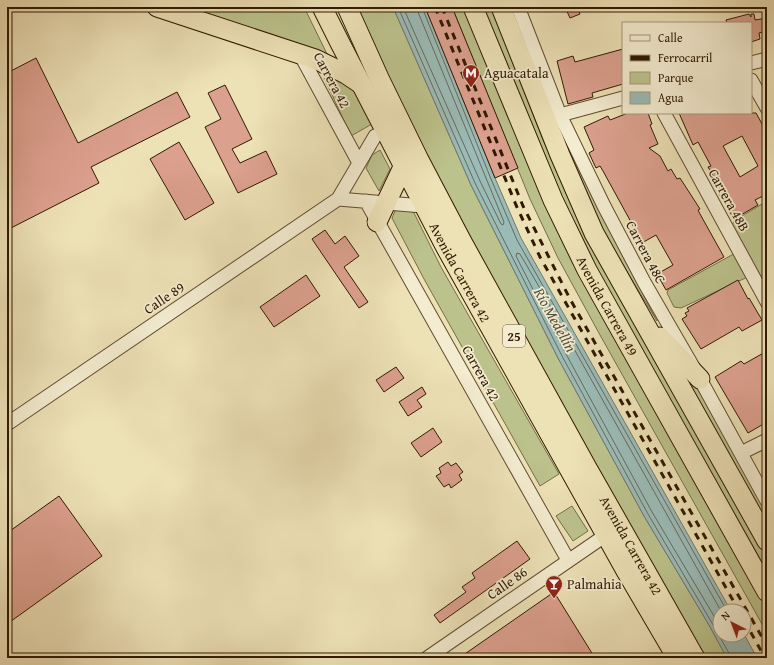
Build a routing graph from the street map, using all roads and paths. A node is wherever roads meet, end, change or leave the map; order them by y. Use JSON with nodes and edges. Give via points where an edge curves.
{"nodes":[{"id":1,"x":157,"y":7,"type":"edge"},
{"id":2,"x":322,"y":7,"type":"edge"},
{"id":3,"x":348,"y":7,"type":"edge"},
{"id":4,"x":473,"y":7,"type":"edge"},
{"id":5,"x":502,"y":7,"type":"edge"},
{"id":6,"x":518,"y":7,"type":"edge"},
{"id":7,"x":300,"y":54,"type":"junction"},
{"id":8,"x":767,"y":58,"type":"edge"},
{"id":9,"x":752,"y":63,"type":"edge"},
{"id":10,"x":752,"y":82,"type":"edge"},
{"id":11,"x":361,"y":84,"type":"junction"},
{"id":12,"x":622,"y":98,"type":"edge"},
{"id":13,"x":767,"y":108,"type":"edge"},
{"id":14,"x":665,"y":114,"type":"edge"},
{"id":15,"x":560,"y":115,"type":"junction"},
{"id":16,"x":380,"y":133,"type":"junction"},
{"id":17,"x":359,"y":163,"type":"junction"},
{"id":18,"x":403,"y":167,"type":"junction"},
{"id":19,"x":338,"y":199,"type":"junction"},
{"id":20,"x":366,"y":201,"type":"junction"},
{"id":21,"x":386,"y":203,"type":"junction"},
{"id":22,"x":423,"y":206,"type":"junction"},
{"id":23,"x":378,"y":222,"type":"junction"},
{"id":24,"x":767,"y":302,"type":"edge"},
{"id":25,"x":640,"y":315,"type":"junction"},
{"id":26,"x":700,"y":380,"type":"junction"},
{"id":27,"x":7,"y":424,"type":"edge"},
{"id":28,"x":767,"y":440,"type":"edge"},
{"id":29,"x":742,"y":453,"type":"junction"},
{"id":30,"x":767,"y":501,"type":"edge"},
{"id":31,"x":606,"y":535,"type":"junction"},
{"id":32,"x":767,"y":542,"type":"edge"},
{"id":33,"x":568,"y":560,"type":"junction"},
{"id":34,"x":767,"y":592,"type":"edge"},
{"id":35,"x":427,"y":658,"type":"edge"},
{"id":36,"x":677,"y":658,"type":"edge"},
{"id":37,"x":695,"y":658,"type":"edge"}],
"edges":[{"from":1,"to":7,"type":"highway"},
{"from":2,"to":11,"type":"highway","name":"Avenida Carrera 42","number":"25"},
{"from":3,"to":37,"type":"highway","name":"Avenida Carrera 42","number":"25","via":[[379,78],[461,240]]},
{"from":4,"to":34,"type":"highway","name":"Avenida Carrera 49","via":[[553,200],[602,300]]},
{"from":5,"to":25,"type":"highway","name":"Avenida Carrera 49","via":[[582,205],[608,259]]},
{"from":6,"to":15,"type":"street","name":"Carrera 48C"},
{"from":7,"to":11,"type":"highway","via":[[330,66]]},
{"from":7,"to":17,"type":"street","name":"Carrera 42"},
{"from":8,"to":9,"type":"street"},
{"from":10,"to":13,"type":"street"},
{"from":11,"to":16,"type":"highway","name":"Avenida Carrera 42","number":"25"},
{"from":12,"to":15,"type":"street"},
{"from":14,"to":24,"type":"street","name":"Carrera 48B"},
{"from":15,"to":26,"type":"street","name":"Carrera 48C","via":[[627,250]]},
{"from":16,"to":17,"type":"street","name":"Calle 89"},
{"from":16,"to":18,"type":"highway","name":"Avenida Carrera 42","number":"25"},
{"from":17,"to":19,"type":"street","name":"Calle 89"},
{"from":18,"to":21,"type":"highway"},
{"from":18,"to":22,"type":"highway","name":"Avenida Carrera 42","number":"25"},
{"from":19,"to":20,"type":"street"},
{"from":19,"to":27,"type":"street","name":"Calle 89"},
{"from":20,"to":21,"type":"street"},
{"from":20,"to":23,"type":"street","name":"Carrera 42"},
{"from":21,"to":22,"type":"street"},
{"from":21,"to":23,"type":"highway"},
{"from":22,"to":31,"type":"highway","name":"Avenida Carrera 42","number":"25"},
{"from":23,"to":33,"type":"street","name":"Carrera 42"},
{"from":25,"to":26,"type":"highway"},
{"from":25,"to":32,"type":"highway","name":"Avenida Carrera 49"},
{"from":26,"to":29,"type":"street","name":"Carrera 48C"},
{"from":28,"to":29,"type":"street"},
{"from":29,"to":30,"type":"street","name":"Carrera 48C"},
{"from":31,"to":33,"type":"street","name":"Calle 86"},
{"from":31,"to":36,"type":"highway","name":"Avenida Carrera 42","number":"25"},
{"from":33,"to":35,"type":"street","name":"Calle 86"}]}
